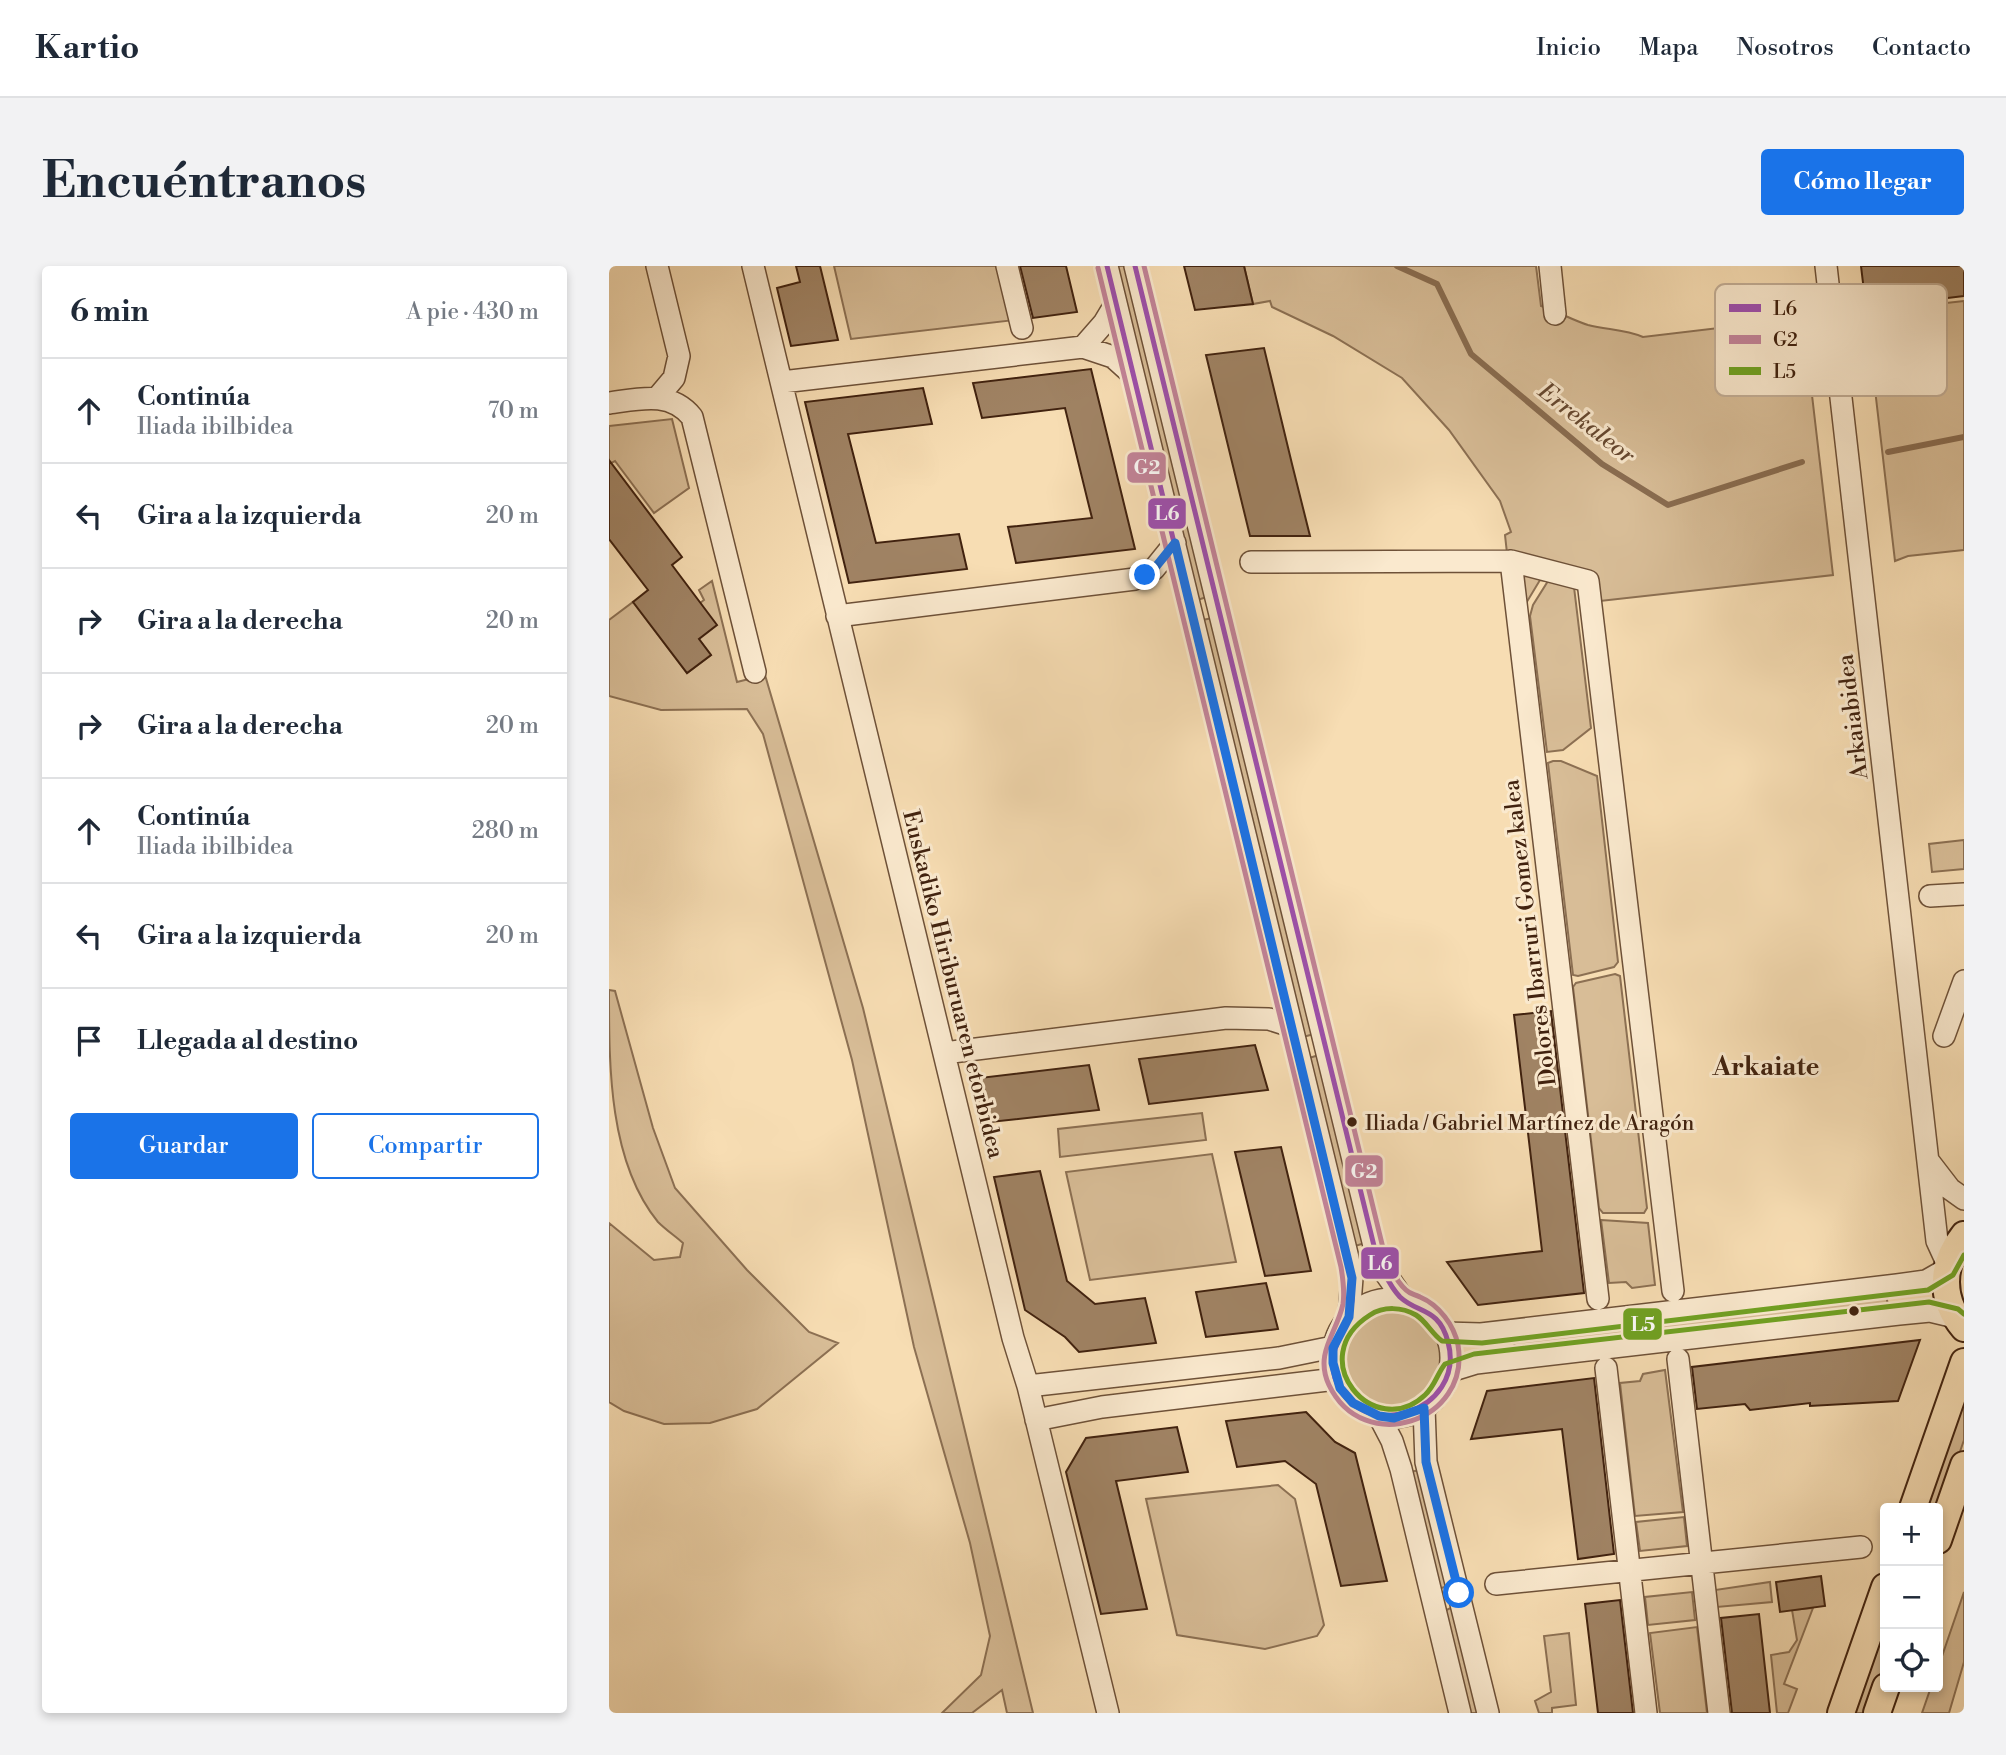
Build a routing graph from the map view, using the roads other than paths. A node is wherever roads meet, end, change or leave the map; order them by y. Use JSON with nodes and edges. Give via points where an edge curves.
{"nodes":[{"id":1,"x":657,"y":266,"type":"edge"},
{"id":2,"x":754,"y":266,"type":"edge"},
{"id":3,"x":1007,"y":266,"type":"edge"},
{"id":4,"x":1107,"y":266,"type":"edge"},
{"id":5,"x":1135,"y":266,"type":"edge"},
{"id":6,"x":1550,"y":266,"type":"edge"},
{"id":7,"x":1826,"y":266,"type":"edge"},
{"id":8,"x":1828,"y":284,"type":"edge"},
{"id":9,"x":1116,"y":303,"type":"junction"},
{"id":10,"x":1555,"y":314,"type":"dead end"},
{"id":11,"x":1022,"y":328,"type":"dead end"},
{"id":12,"x":1083,"y":347,"type":"junction"},
{"id":13,"x":1133,"y":375,"type":"junction"},
{"id":14,"x":782,"y":382,"type":"junction"},
{"id":15,"x":1841,"y":396,"type":"edge"},
{"id":16,"x":658,"y":397,"type":"junction"},
{"id":17,"x":609,"y":403,"type":"edge"},
{"id":18,"x":1175,"y":543,"type":"junction"},
{"id":19,"x":1511,"y":561,"type":"junction"},
{"id":20,"x":1251,"y":562,"type":"dead end"},
{"id":21,"x":837,"y":616,"type":"junction"},
{"id":22,"x":755,"y":672,"type":"dead end"},
{"id":23,"x":1964,"y":894,"type":"edge"},
{"id":24,"x":1930,"y":897,"type":"dead end"},
{"id":25,"x":1964,"y":981,"type":"edge"},
{"id":26,"x":1291,"y":1026,"type":"junction"},
{"id":27,"x":1944,"y":1037,"type":"dead end"},
{"id":28,"x":944,"y":1053,"type":"junction"},
{"id":29,"x":1930,"y":1163,"type":"junction"},
{"id":30,"x":1964,"y":1199,"type":"edge"},
{"id":31,"x":1964,"y":1236,"type":"edge"},
{"id":32,"x":1947,"y":1267,"type":"junction"},
{"id":33,"x":1673,"y":1291,"type":"dead end"},
{"id":34,"x":1598,"y":1299,"type":"dead end"},
{"id":35,"x":1403,"y":1300,"type":"junction"},
{"id":36,"x":1349,"y":1317,"type":"junction"},
{"id":37,"x":1959,"y":1322,"type":"edge"},
{"id":38,"x":1445,"y":1333,"type":"junction"},
{"id":39,"x":1333,"y":1348,"type":"junction"},
{"id":40,"x":1678,"y":1359,"type":"dead end"},
{"id":41,"x":1964,"y":1362,"type":"edge"},
{"id":42,"x":1606,"y":1368,"type":"dead end"},
{"id":43,"x":1450,"y":1371,"type":"junction"},
{"id":44,"x":1336,"y":1379,"type":"junction"},
{"id":45,"x":1028,"y":1386,"type":"junction"},
{"id":46,"x":1424,"y":1408,"type":"junction"},
{"id":47,"x":1379,"y":1416,"type":"junction"},
{"id":48,"x":1036,"y":1420,"type":"junction"},
{"id":49,"x":1964,"y":1465,"type":"edge"},
{"id":50,"x":1915,"y":1503,"type":"edge"},
{"id":51,"x":1943,"y":1526,"type":"edge"},
{"id":52,"x":1861,"y":1547,"type":"dead end"},
{"id":53,"x":1702,"y":1563,"type":"junction"},
{"id":54,"x":1629,"y":1571,"type":"junction"},
{"id":55,"x":1496,"y":1584,"type":"dead end"},
{"id":56,"x":1880,"y":1601,"type":"edge"},
{"id":57,"x":1884,"y":1692,"type":"edge"},
{"id":58,"x":1108,"y":1713,"type":"edge"},
{"id":59,"x":1460,"y":1713,"type":"edge"},
{"id":60,"x":1488,"y":1713,"type":"edge"},
{"id":61,"x":1646,"y":1713,"type":"edge"},
{"id":62,"x":1719,"y":1713,"type":"edge"},
{"id":63,"x":1841,"y":1713,"type":"edge"},
{"id":64,"x":1877,"y":1713,"type":"edge"}],
"edges":[{"from":1,"to":16,"type":"street","via":[[679,356],[674,378]]},
{"from":2,"to":14,"type":"street","name":"Euskadiko Hiriburuaren etorbidea"},
{"from":3,"to":11,"type":"street"},
{"from":4,"to":9,"type":"street"},
{"from":5,"to":35,"type":"street","via":[[1372,1237],[1381,1267]]},
{"from":6,"to":10,"type":"street"},
{"from":7,"to":8,"type":"street","name":"Arkaiabidea"},
{"from":9,"to":12,"type":"street"},
{"from":9,"to":13,"type":"street"},
{"from":12,"to":13,"type":"street","via":[[1101,350]]},
{"from":12,"to":14,"type":"street"},
{"from":13,"to":18,"type":"street"},
{"from":14,"to":21,"type":"street","name":"Euskadiko Hiriburuaren etorbidea"},
{"from":15,"to":29,"type":"street","name":"Arkaiabidea"},
{"from":16,"to":17,"type":"street"},
{"from":16,"to":22,"type":"street","via":[[692,417]]},
{"from":18,"to":21,"type":"street","via":[[1154,569],[1135,579]]},
{"from":18,"to":26,"type":"street"},
{"from":19,"to":20,"type":"street"},
{"from":19,"to":33,"type":"street","via":[[1588,581]]},
{"from":19,"to":34,"type":"street","name":"Dolores Ibarruri Gomez kalea"},
{"from":21,"to":28,"type":"street","name":"Euskadiko Hiriburuaren etorbidea"},
{"from":23,"to":24,"type":"street"},
{"from":25,"to":27,"type":"street"},
{"from":26,"to":28,"type":"street","via":[[1269,1018],[1226,1018]]},
{"from":26,"to":36,"type":"street","via":[[1352,1278]]},
{"from":28,"to":45,"type":"street","name":"Euskadiko Hiriburuaren etorbidea"},
{"from":29,"to":30,"type":"street"},
{"from":29,"to":32,"type":"street","name":"Arkaiabidea","via":[[1937,1241]]},
{"from":31,"to":32,"type":"main road"},
{"from":32,"to":37,"type":"main road","via":[[1946,1298]]},
{"from":32,"to":38,"type":"street","via":[[1926,1281],[1897,1285],[1481,1334]]},
{"from":35,"to":36,"type":"street","via":[[1380,1300]]},
{"from":35,"to":38,"type":"street","via":[[1428,1311]]},
{"from":36,"to":39,"type":"street"},
{"from":37,"to":43,"type":"street","via":[[1930,1311],[1476,1363]]},
{"from":38,"to":43,"type":"street"},
{"from":39,"to":44,"type":"street"},
{"from":39,"to":45,"type":"street"},
{"from":40,"to":53,"type":"street"},
{"from":41,"to":50,"type":"main road"},
{"from":42,"to":54,"type":"street"},
{"from":43,"to":46,"type":"street","via":[[1440,1392]]},
{"from":44,"to":47,"type":"street","via":[[1353,1403]]},
{"from":44,"to":48,"type":"street","via":[[1102,1407]]},
{"from":45,"to":48,"type":"street","name":"Euskadiko Hiriburuaren etorbidea"},
{"from":46,"to":47,"type":"street","via":[[1394,1418]]},
{"from":46,"to":60,"type":"street","via":[[1426,1462]]},
{"from":47,"to":59,"type":"street","via":[[1401,1469]]},
{"from":48,"to":58,"type":"street","name":"Euskadiko Hiriburuaren etorbidea"},
{"from":49,"to":51,"type":"main road"},
{"from":52,"to":53,"type":"street"},
{"from":53,"to":54,"type":"street"},
{"from":53,"to":62,"type":"street"},
{"from":54,"to":55,"type":"street"},
{"from":54,"to":61,"type":"street"},
{"from":56,"to":63,"type":"main road"},
{"from":57,"to":64,"type":"main road"}]}
